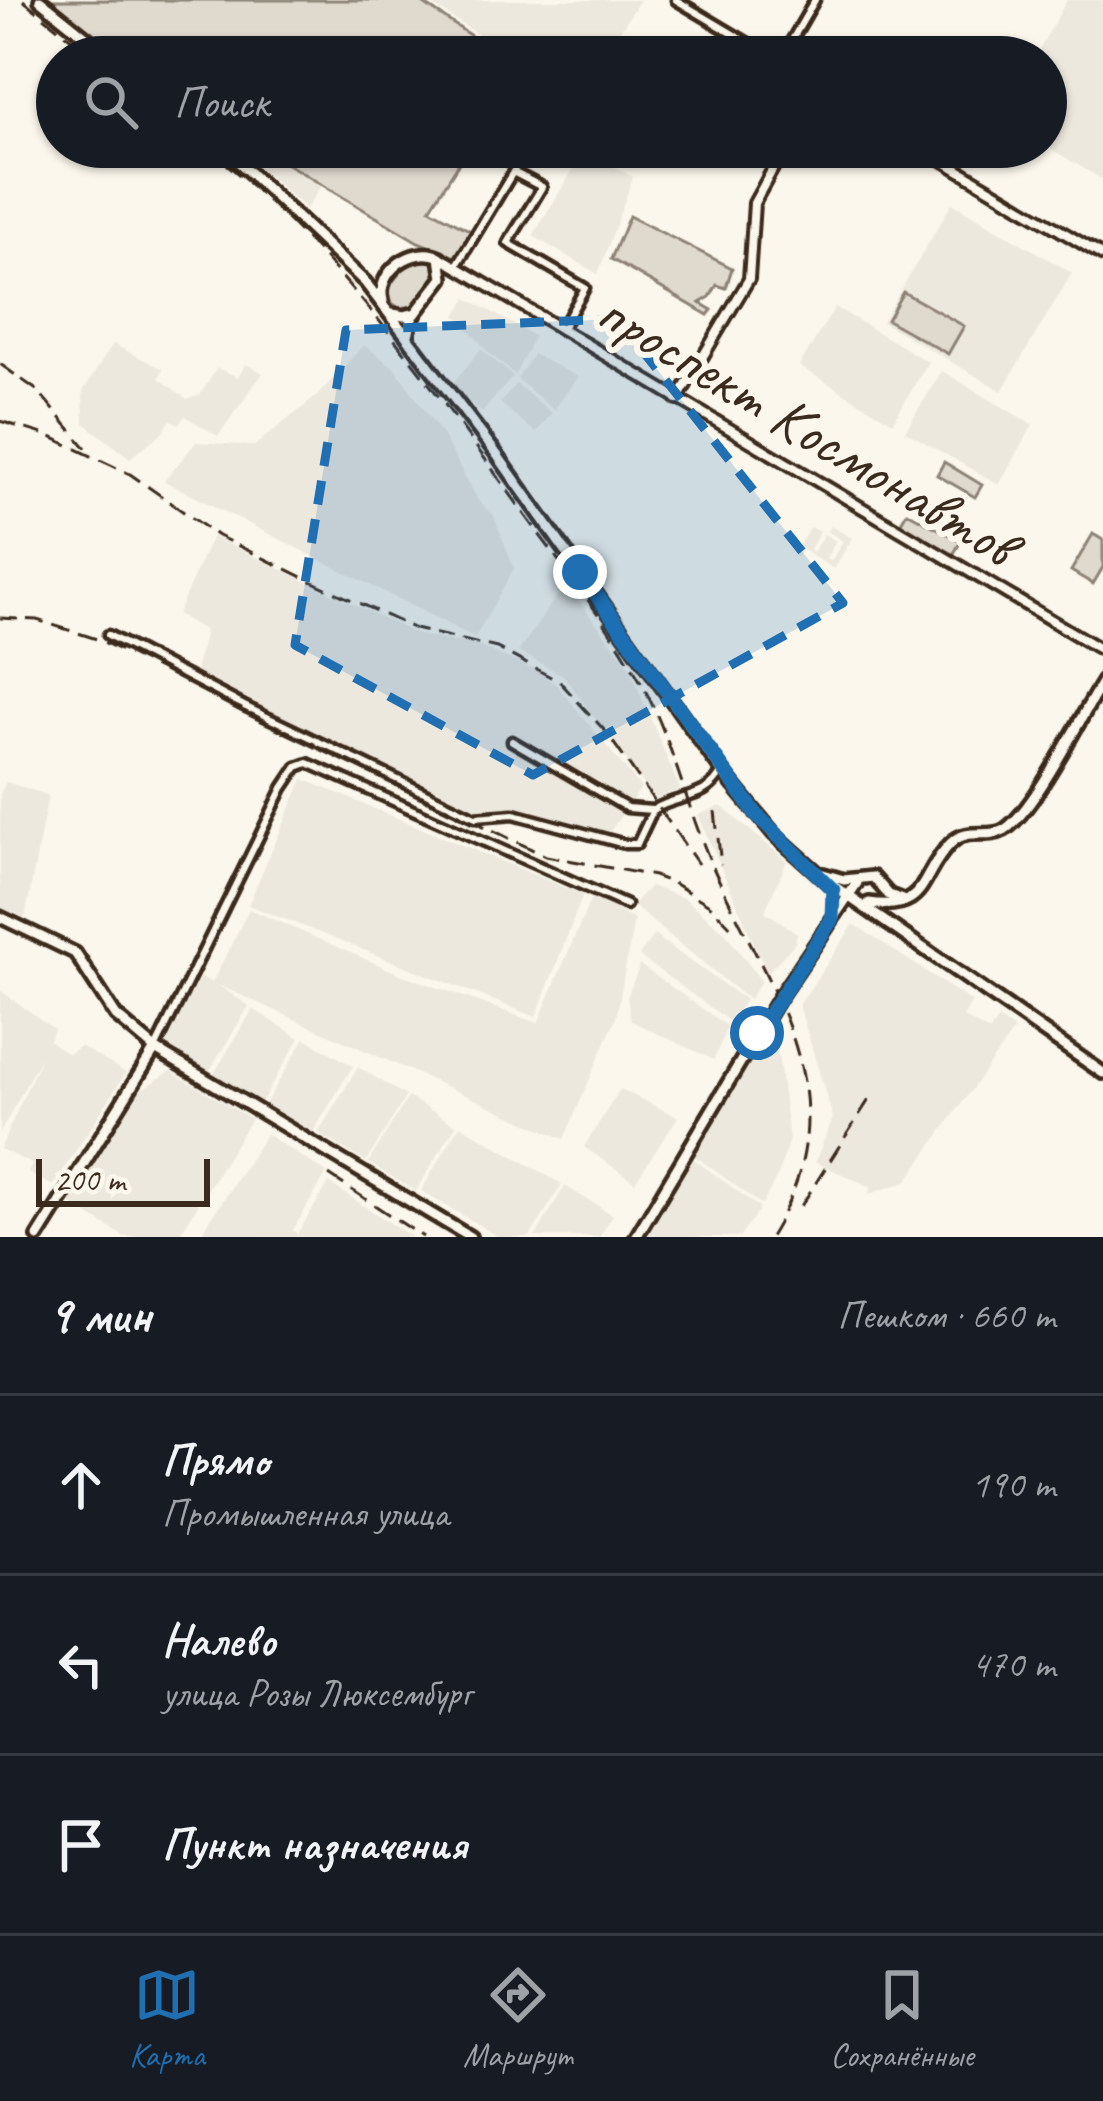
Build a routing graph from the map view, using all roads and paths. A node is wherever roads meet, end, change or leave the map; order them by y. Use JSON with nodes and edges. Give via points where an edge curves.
{"nodes":[{"id":1,"x":40,"y":0,"type":"edge"},
{"id":2,"x":676,"y":0,"type":"edge"},
{"id":3,"x":815,"y":0,"type":"edge"},
{"id":4,"x":85,"y":36,"type":"edge"},
{"id":5,"x":737,"y":36,"type":"edge"},
{"id":6,"x":794,"y":36,"type":"edge"},
{"id":7,"x":245,"y":168,"type":"edge"},
{"id":8,"x":515,"y":168,"type":"edge"},
{"id":9,"x":773,"y":168,"type":"edge"},
{"id":10,"x":955,"y":168,"type":"edge"},
{"id":11,"x":513,"y":172,"type":"junction"},
{"id":12,"x":1103,"y":256,"type":"edge"},
{"id":13,"x":440,"y":257,"type":"junction"},
{"id":14,"x":457,"y":265,"type":"junction"},
{"id":15,"x":469,"y":273,"type":"junction"},
{"id":16,"x":443,"y":278,"type":"junction"},
{"id":17,"x":385,"y":280,"type":"junction"},
{"id":18,"x":365,"y":282,"type":"junction"},
{"id":19,"x":386,"y":309,"type":"junction"},
{"id":20,"x":416,"y":313,"type":"junction"},
{"id":21,"x":562,"y":329,"type":"junction"},
{"id":22,"x":409,"y":338,"type":"junction"},
{"id":23,"x":677,"y":400,"type":"junction"},
{"id":24,"x":107,"y":635,"type":"dead end"},
{"id":25,"x":1103,"y":651,"type":"edge"},
{"id":26,"x":1103,"y":681,"type":"edge"},
{"id":27,"x":512,"y":741,"type":"dead end"},
{"id":28,"x":722,"y":771,"type":"junction"},
{"id":29,"x":653,"y":810,"type":"junction"},
{"id":30,"x":818,"y":872,"type":"junction"},
{"id":31,"x":861,"y":880,"type":"junction"},
{"id":32,"x":828,"y":882,"type":"junction"},
{"id":33,"x":882,"y":891,"type":"junction"},
{"id":34,"x":846,"y":895,"type":"junction"},
{"id":35,"x":911,"y":900,"type":"junction"},
{"id":36,"x":863,"y":903,"type":"junction"},
{"id":37,"x":626,"y":905,"type":"dead end"},
{"id":38,"x":882,"y":905,"type":"junction"},
{"id":39,"x":0,"y":917,"type":"edge"},
{"id":40,"x":833,"y":917,"type":"junction"},
{"id":41,"x":897,"y":929,"type":"junction"},
{"id":42,"x":154,"y":1049,"type":"junction"},
{"id":43,"x":1103,"y":1073,"type":"edge"},
{"id":44,"x":38,"y":1237,"type":"edge"},
{"id":45,"x":470,"y":1237,"type":"edge"},
{"id":46,"x":636,"y":1237,"type":"edge"}],
"edges":[{"from":1,"to":4,"type":"main road"},
{"from":2,"to":5,"type":"street"},
{"from":3,"to":6,"type":"street"},
{"from":7,"to":18,"type":"main road"},
{"from":8,"to":11,"type":"street"},
{"from":9,"to":23,"type":"street","via":[[754,201],[748,279]]},
{"from":10,"to":12,"type":"street"},
{"from":11,"to":14,"type":"street"},
{"from":11,"to":21,"type":"street","via":[[542,187],[508,243],[585,288]]},
{"from":13,"to":14,"type":"street","name":"проспект Космонавтов"},
{"from":13,"to":16,"type":"main road"},
{"from":13,"to":17,"type":"main road","via":[[414,252]]},
{"from":14,"to":15,"type":"street","name":"проспект Космонавтов"},
{"from":15,"to":16,"type":"street"},
{"from":15,"to":21,"type":"street","name":"проспект Космонавтов"},
{"from":16,"to":20,"type":"main road"},
{"from":17,"to":18,"type":"main road"},
{"from":17,"to":19,"type":"main road"},
{"from":18,"to":19,"type":"main road"},
{"from":19,"to":20,"type":"main road"},
{"from":19,"to":22,"type":"main road"},
{"from":20,"to":22,"type":"main road"},
{"from":21,"to":23,"type":"street","name":"проспект Космонавтов"},
{"from":22,"to":28,"type":"main road"},
{"from":23,"to":25,"type":"street","name":"проспект Космонавтов"},
{"from":24,"to":29,"type":"street","via":[[475,817],[514,814],[637,844]]},
{"from":26,"to":35,"type":"main road","via":[[1023,814],[1002,831],[952,842]]},
{"from":27,"to":29,"type":"street","via":[[627,808]]},
{"from":28,"to":29,"type":"street","via":[[715,785]]},
{"from":28,"to":30,"type":"main road"},
{"from":30,"to":31,"type":"main road"},
{"from":30,"to":32,"type":"main road"},
{"from":31,"to":33,"type":"main road","via":[[877,880]]},
{"from":31,"to":34,"type":"main road"},
{"from":31,"to":36,"type":"main road"},
{"from":32,"to":34,"type":"main road"},
{"from":32,"to":40,"type":"main road"},
{"from":33,"to":35,"type":"main road"},
{"from":33,"to":36,"type":"main road"},
{"from":33,"to":38,"type":"main road"},
{"from":34,"to":36,"type":"main road"},
{"from":34,"to":40,"type":"main road"},
{"from":35,"to":38,"type":"main road"},
{"from":36,"to":38,"type":"main road"},
{"from":36,"to":40,"type":"main road"},
{"from":36,"to":41,"type":"main road"},
{"from":37,"to":42,"type":"street","via":[[308,763],[283,788]]},
{"from":38,"to":41,"type":"main road"},
{"from":39,"to":42,"type":"main road","via":[[75,953],[116,1016]]},
{"from":40,"to":46,"type":"main road"},
{"from":41,"to":43,"type":"main road"},
{"from":42,"to":44,"type":"main road"},
{"from":42,"to":45,"type":"main road"}]}
